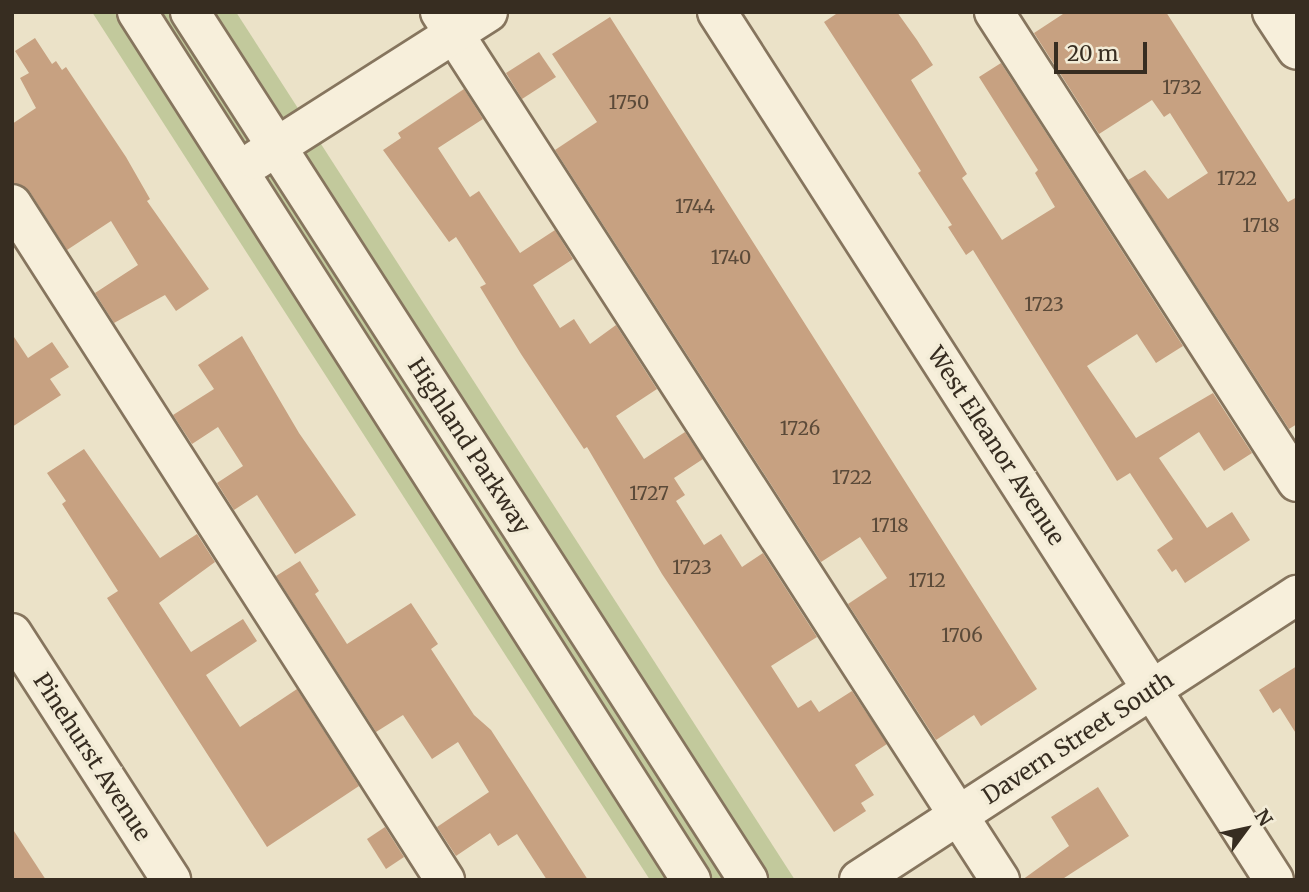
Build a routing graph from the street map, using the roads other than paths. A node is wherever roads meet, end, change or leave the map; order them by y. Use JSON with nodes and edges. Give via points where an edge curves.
{"nodes":[{"id":1,"x":137,"y":12,"type":"edge"},
{"id":2,"x":190,"y":12,"type":"edge"},
{"id":3,"x":488,"y":12,"type":"edge"},
{"id":4,"x":717,"y":12,"type":"edge"},
{"id":5,"x":994,"y":12,"type":"edge"},
{"id":6,"x":1272,"y":12,"type":"edge"},
{"id":7,"x":447,"y":23,"type":"edge"},
{"id":8,"x":1297,"y":50,"type":"edge"},
{"id":9,"x":276,"y":147,"type":"junction"},
{"id":10,"x":240,"y":170,"type":"junction"},
{"id":11,"x":12,"y":204,"type":"edge"},
{"id":12,"x":1297,"y":482,"type":"edge"},
{"id":13,"x":1297,"y":596,"type":"edge"},
{"id":14,"x":12,"y":633,"type":"edge"},
{"id":15,"x":1152,"y":689,"type":"junction"},
{"id":16,"x":959,"y":815,"type":"junction"},
{"id":17,"x":171,"y":880,"type":"edge"},
{"id":18,"x":445,"y":880,"type":"edge"},
{"id":19,"x":691,"y":880,"type":"edge"},
{"id":20,"x":748,"y":880,"type":"edge"},
{"id":21,"x":859,"y":880,"type":"edge"},
{"id":22,"x":1000,"y":880,"type":"edge"},
{"id":23,"x":1274,"y":880,"type":"edge"}],
"edges":[{"from":1,"to":10,"type":"street","name":"Highland Parkway"},
{"from":2,"to":9,"type":"street","name":"Highland Parkway"},
{"from":3,"to":7,"type":"street"},
{"from":4,"to":15,"type":"street","name":"West Eleanor Avenue"},
{"from":5,"to":12,"type":"street"},
{"from":6,"to":8,"type":"street"},
{"from":7,"to":9,"type":"street"},
{"from":7,"to":16,"type":"street"},
{"from":9,"to":10,"type":"street"},
{"from":9,"to":20,"type":"street","name":"Highland Parkway"},
{"from":10,"to":19,"type":"street","name":"Highland Parkway"},
{"from":11,"to":18,"type":"street"},
{"from":13,"to":15,"type":"street","name":"Davern Street South"},
{"from":14,"to":17,"type":"street","name":"Pinehurst Avenue"},
{"from":15,"to":16,"type":"street","name":"Davern Street South"},
{"from":15,"to":23,"type":"street","name":"West Eleanor Avenue"},
{"from":16,"to":21,"type":"street","name":"Davern Street South"},
{"from":16,"to":22,"type":"street"}]}
